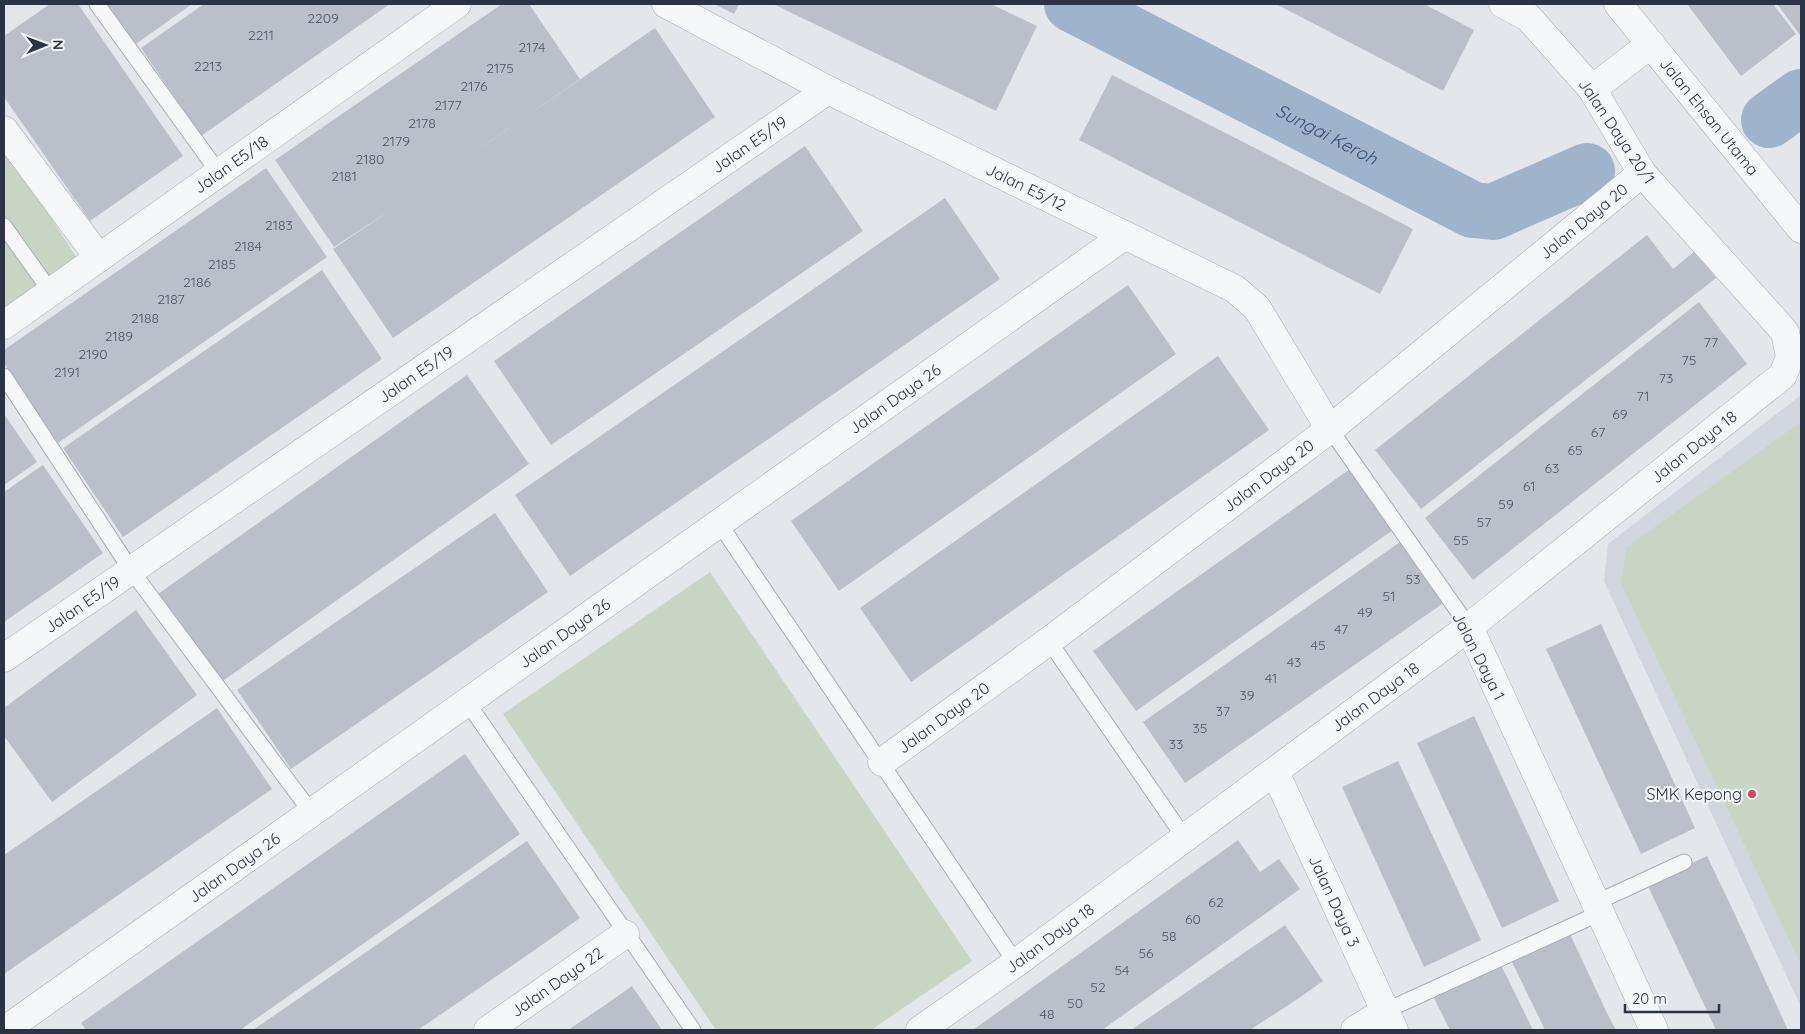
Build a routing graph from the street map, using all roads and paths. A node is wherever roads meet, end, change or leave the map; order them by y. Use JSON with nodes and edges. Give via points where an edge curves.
{"nodes":[{"id":1,"x":97,"y":4,"type":"edge"},
{"id":2,"x":458,"y":4,"type":"edge"},
{"id":3,"x":666,"y":4,"type":"edge"},
{"id":4,"x":1503,"y":4,"type":"edge"},
{"id":5,"x":1618,"y":4,"type":"edge"},
{"id":6,"x":1651,"y":44,"type":"junction"},
{"id":7,"x":1592,"y":89,"type":"junction"},
{"id":8,"x":828,"y":90,"type":"junction"},
{"id":9,"x":4,"y":130,"type":"edge"},
{"id":10,"x":219,"y":173,"type":"junction"},
{"id":11,"x":1642,"y":173,"type":"junction"},
{"id":12,"x":4,"y":226,"type":"edge"},
{"id":13,"x":1801,"y":229,"type":"edge"},
{"id":14,"x":1124,"y":236,"type":"junction"},
{"id":15,"x":99,"y":258,"type":"junction"},
{"id":16,"x":51,"y":292,"type":"junction"},
{"id":17,"x":4,"y":325,"type":"edge"},
{"id":18,"x":1785,"y":332,"type":"joint"},
{"id":19,"x":4,"y":376,"type":"edge"},
{"id":20,"x":1330,"y":429,"type":"junction"},
{"id":21,"x":719,"y":523,"type":"junction"},
{"id":22,"x":131,"y":570,"type":"junction"},
{"id":23,"x":1469,"y":627,"type":"junction"},
{"id":24,"x":1049,"y":641,"type":"junction"},
{"id":25,"x":4,"y":658,"type":"edge"},
{"id":26,"x":467,"y":702,"type":"junction"},
{"id":27,"x":882,"y":762,"type":"junction"},
{"id":28,"x":1275,"y":772,"type":"junction"},
{"id":29,"x":312,"y":812,"type":"junction"},
{"id":30,"x":1184,"y":837,"type":"junction"},
{"id":31,"x":1684,"y":862,"type":"dead end"},
{"id":32,"x":1598,"y":908,"type":"junction"},
{"id":33,"x":625,"y":934,"type":"junction"},
{"id":34,"x":1016,"y":963,"type":"junction"},
{"id":35,"x":1390,"y":1021,"type":"edge"},
{"id":36,"x":5,"y":1030,"type":"edge"},
{"id":37,"x":488,"y":1030,"type":"edge"},
{"id":38,"x":693,"y":1030,"type":"edge"},
{"id":39,"x":920,"y":1030,"type":"edge"},
{"id":40,"x":1355,"y":1030,"type":"edge"},
{"id":41,"x":1654,"y":1030,"type":"edge"}],
"edges":[{"from":1,"to":10,"type":"lane"},
{"from":2,"to":10,"type":"street","name":"Jalan E5/18"},
{"from":3,"to":8,"type":"street","name":"Jalan E5/12"},
{"from":4,"to":7,"type":"street","name":"Jalan Daya 20/1","via":[[1528,17]]},
{"from":5,"to":6,"type":"street","name":"Jalan Ehsan Utama"},
{"from":6,"to":7,"type":"street"},
{"from":6,"to":13,"type":"street","name":"Jalan Ehsan Utama"},
{"from":7,"to":11,"type":"street","name":"Jalan Daya 20/1"},
{"from":8,"to":14,"type":"street","name":"Jalan E5/12"},
{"from":8,"to":22,"type":"street","name":"Jalan E5/19"},
{"from":9,"to":15,"type":"street"},
{"from":10,"to":15,"type":"street","name":"Jalan E5/18"},
{"from":11,"to":18,"type":"street","name":"Jalan Daya 20/1"},
{"from":11,"to":20,"type":"street","name":"Jalan Daya 20"},
{"from":12,"to":16,"type":"lane"},
{"from":14,"to":20,"type":"street","name":"Jalan E5/12","via":[[1235,289],[1257,308]]},
{"from":14,"to":21,"type":"street","name":"Jalan Daya 26"},
{"from":15,"to":16,"type":"street","name":"Jalan E5/18"},
{"from":16,"to":17,"type":"street","name":"Jalan E5/18"},
{"from":18,"to":23,"type":"street","name":"Jalan Daya 18","via":[[1790,357],[1783,375]]},
{"from":19,"to":22,"type":"lane"},
{"from":20,"to":23,"type":"lane","name":"Jalan Daya 1"},
{"from":20,"to":24,"type":"street","name":"Jalan Daya 20"},
{"from":21,"to":26,"type":"street","name":"Jalan Daya 26"},
{"from":21,"to":27,"type":"lane"},
{"from":22,"to":25,"type":"street","name":"Jalan E5/19"},
{"from":22,"to":29,"type":"lane"},
{"from":23,"to":28,"type":"street","name":"Jalan Daya 18"},
{"from":23,"to":32,"type":"street","name":"Jalan Daya 1"},
{"from":24,"to":27,"type":"street","name":"Jalan Daya 20"},
{"from":24,"to":30,"type":"lane"},
{"from":26,"to":29,"type":"street","name":"Jalan Daya 26"},
{"from":26,"to":33,"type":"lane"},
{"from":27,"to":34,"type":"lane"},
{"from":28,"to":30,"type":"street","name":"Jalan Daya 18"},
{"from":28,"to":35,"type":"street","name":"Jalan Daya 3"},
{"from":29,"to":36,"type":"street","name":"Jalan Daya 26"},
{"from":30,"to":34,"type":"street","name":"Jalan Daya 18"},
{"from":31,"to":32,"type":"lane"},
{"from":32,"to":35,"type":"lane"},
{"from":32,"to":41,"type":"street","name":"Jalan Daya 1"},
{"from":33,"to":37,"type":"street","name":"Jalan Daya 22"},
{"from":33,"to":38,"type":"lane"},
{"from":34,"to":39,"type":"street","name":"Jalan Daya 18"},
{"from":35,"to":40,"type":"street"}]}
